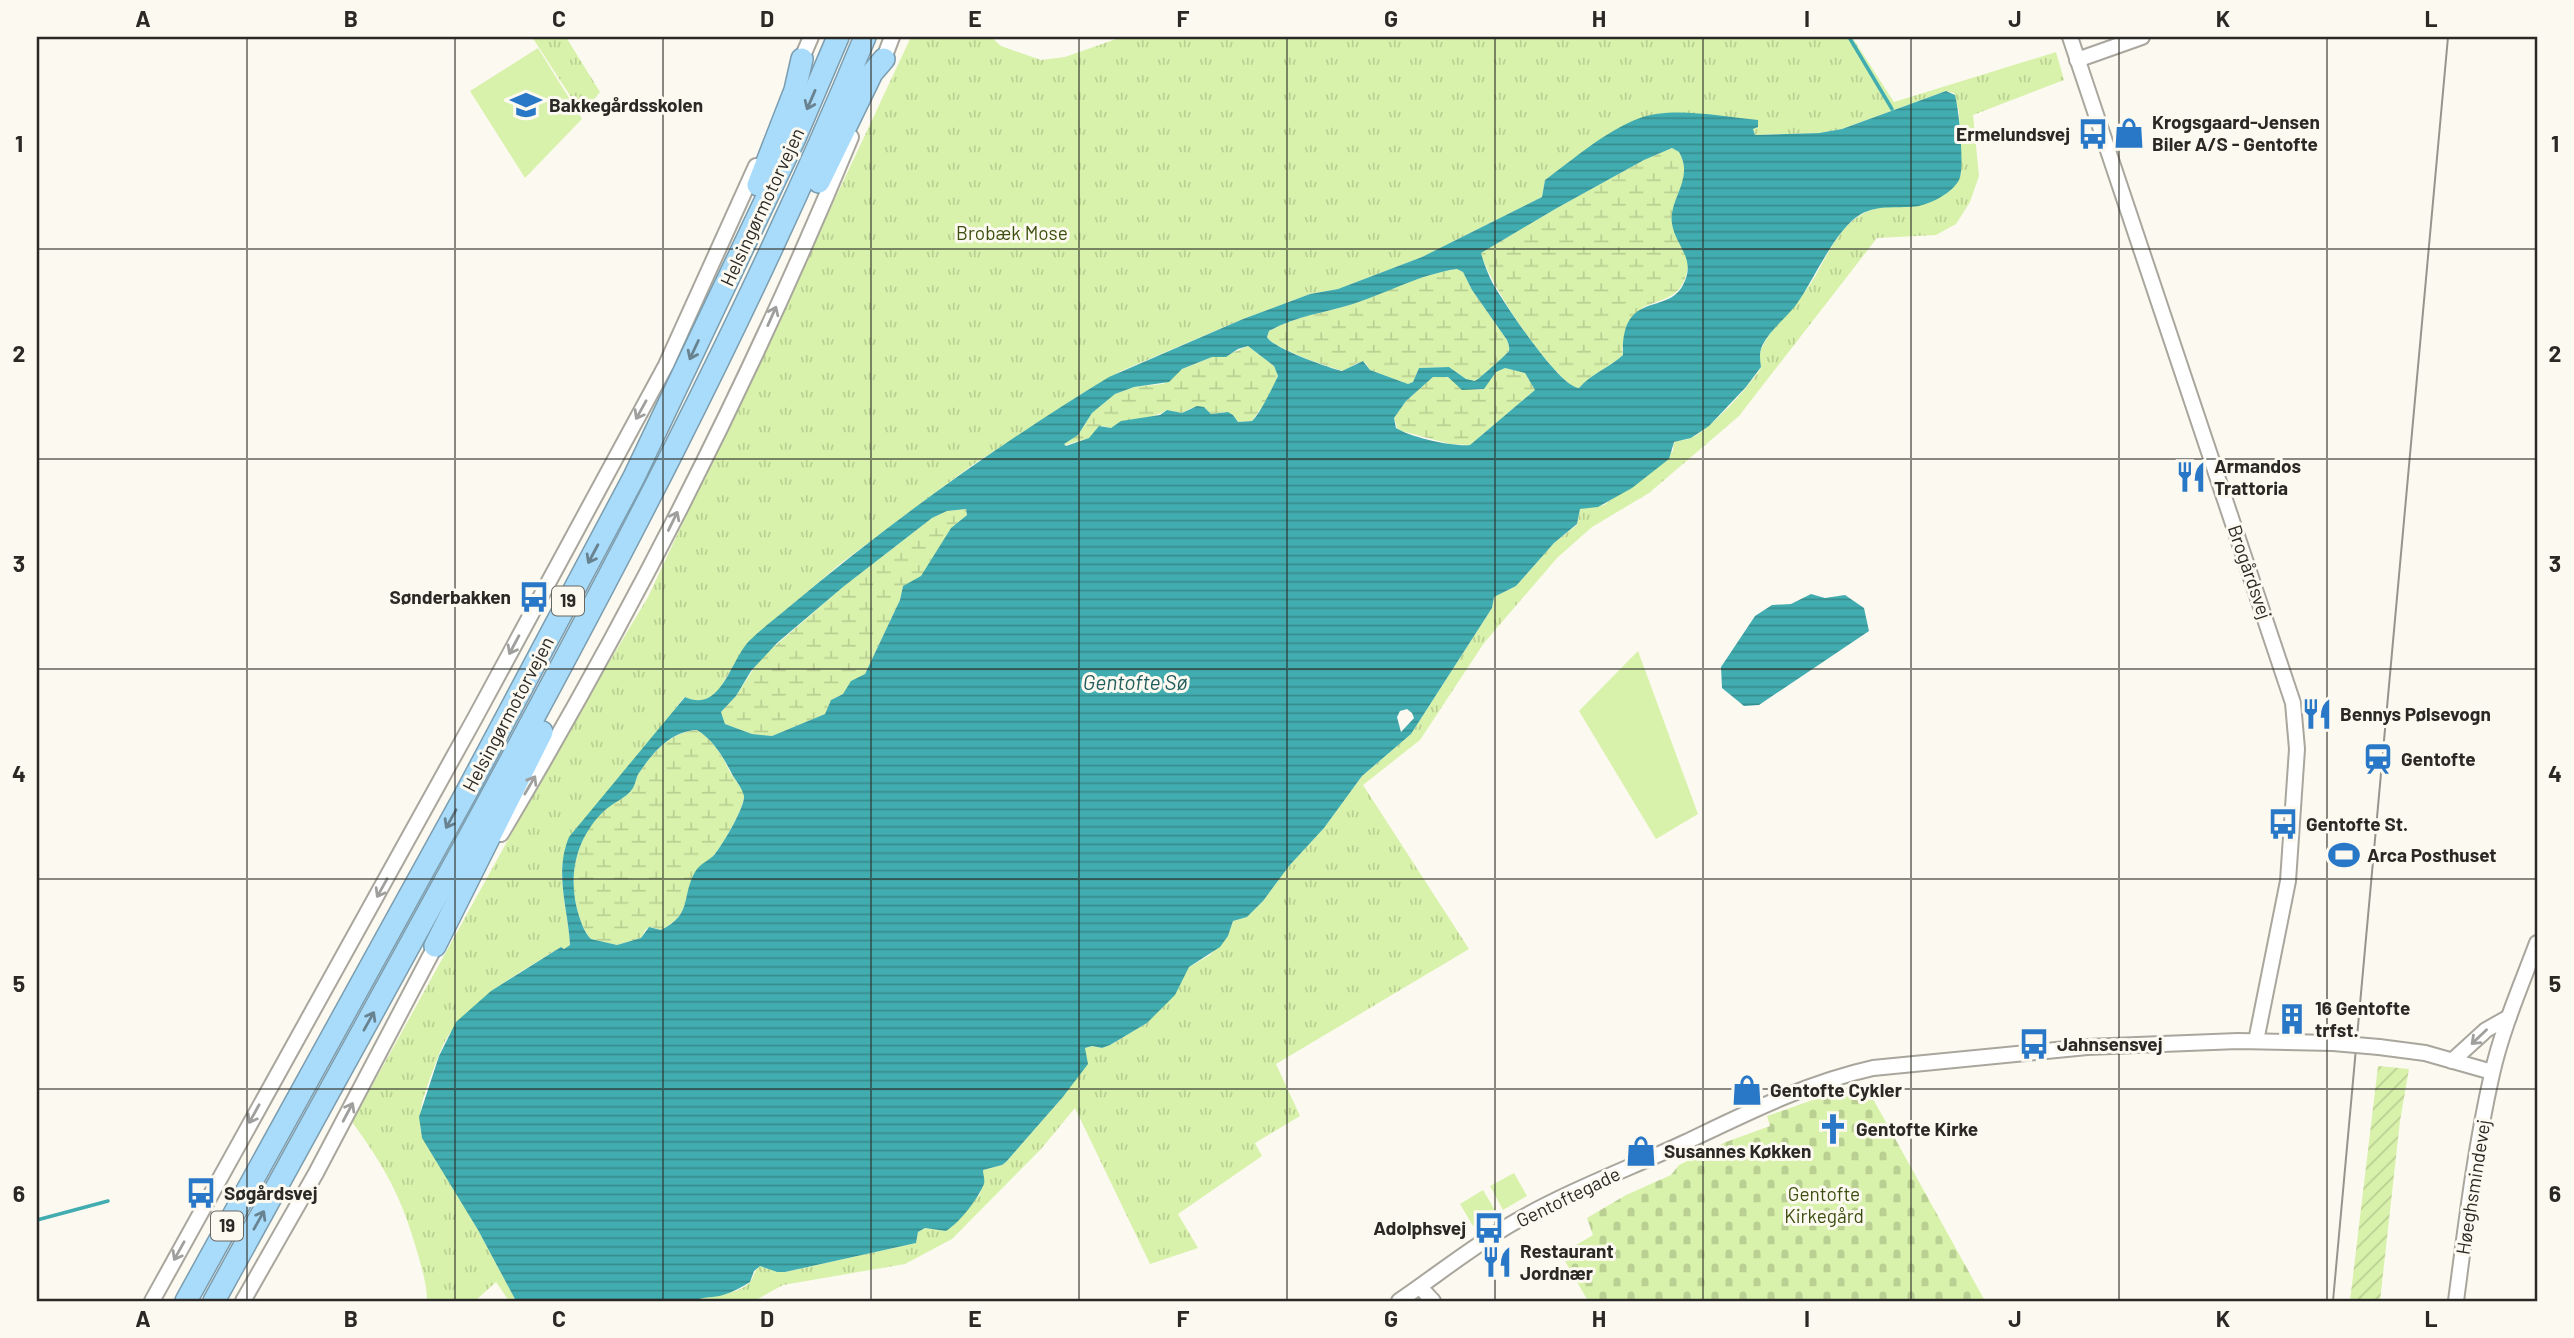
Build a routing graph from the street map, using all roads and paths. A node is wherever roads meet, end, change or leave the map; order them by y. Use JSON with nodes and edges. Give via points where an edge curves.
{"nodes":[{"id":1,"x":811,"y":37,"type":"edge"},
{"id":2,"x":838,"y":37,"type":"edge"},
{"id":3,"x":865,"y":37,"type":"edge"},
{"id":4,"x":892,"y":37,"type":"edge"},
{"id":5,"x":2070,"y":37,"type":"edge"},
{"id":6,"x":2142,"y":37,"type":"edge"},
{"id":7,"x":802,"y":59,"type":"junction"},
{"id":8,"x":884,"y":59,"type":"junction"},
{"id":9,"x":2077,"y":60,"type":"junction"},
{"id":10,"x":708,"y":320,"type":"junction"},
{"id":11,"x":681,"y":438,"type":"junction"},
{"id":12,"x":585,"y":625,"type":"junction"},
{"id":13,"x":2537,"y":943,"type":"edge"},
{"id":14,"x":435,"y":946,"type":"junction"},
{"id":15,"x":2508,"y":1017,"type":"junction"},
{"id":16,"x":2256,"y":1041,"type":"junction"},
{"id":17,"x":2452,"y":1061,"type":"junction"},
{"id":18,"x":2492,"y":1072,"type":"junction"},
{"id":19,"x":268,"y":1151,"type":"junction"},
{"id":20,"x":1420,"y":1287,"type":"junction"},
{"id":21,"x":152,"y":1301,"type":"edge"},
{"id":22,"x":171,"y":1301,"type":"edge"},
{"id":23,"x":186,"y":1301,"type":"edge"},
{"id":24,"x":214,"y":1301,"type":"edge"},
{"id":25,"x":243,"y":1301,"type":"edge"},
{"id":26,"x":1399,"y":1301,"type":"edge"},
{"id":27,"x":1433,"y":1301,"type":"edge"},
{"id":28,"x":2456,"y":1301,"type":"edge"}],
"edges":[{"from":1,"to":7,"type":"street"},
{"from":2,"to":10,"type":"highway","name":"Helsingørmotorvejen","number":"19","one_way":true},
{"from":3,"to":11,"type":"highway","name":"Helsingørmotorvejen","number":"19","via":[[814,160]]},
{"from":4,"to":8,"type":"street"},
{"from":5,"to":9,"type":"street","name":"Brogårdsvej"},
{"from":6,"to":9,"type":"street"},
{"from":7,"to":10,"type":"highway","via":[[773,150],[709,299]]},
{"from":7,"to":21,"type":"street","one_way":true,"via":[[666,365]]},
{"from":8,"to":11,"type":"highway","via":[[872,73],[692,437]]},
{"from":14,"to":8,"type":"street","one_way":true,"via":[[644,580],[752,360]]},
{"from":9,"to":16,"type":"street","name":"Brogårdsvej","via":[[2293,703],[2297,749],[2288,881]]},
{"from":10,"to":19,"type":"highway","name":"Helsingørmotorvejen","number":"19","one_way":true,"via":[[634,477]]},
{"from":11,"to":12,"type":"highway","name":"Helsingørmotorvejen","number":"19"},
{"from":12,"to":14,"type":"highway","via":[[586,646]]},
{"from":24,"to":12,"type":"highway","name":"Helsingørmotorvejen","number":"19","one_way":true},
{"from":13,"to":15,"type":"street","name":"Høeghsmindevej"},
{"from":25,"to":14,"type":"street","one_way":true},
{"from":15,"to":17,"type":"street","one_way":true},
{"from":15,"to":18,"type":"street","name":"Høeghsmindevej"},
{"from":16,"to":17,"type":"street","name":"Gentoftegade","bridge":true,"via":[[2379,1047]]},
{"from":16,"to":20,"type":"street","name":"Gentoftegade","via":[[2087,1047],[1850,1073],[1767,1104],[1554,1201],[1480,1243]]},
{"from":17,"to":18,"type":"street","name":"Gentoftegade"},
{"from":18,"to":28,"type":"street","name":"Høeghsmindevej"},
{"from":19,"to":22,"type":"highway","via":[[257,1158]]},
{"from":19,"to":23,"type":"highway","name":"Helsingørmotorvejen","number":"19"},
{"from":20,"to":26,"type":"street","name":"Gentoftegade"},
{"from":20,"to":27,"type":"street"}]}
